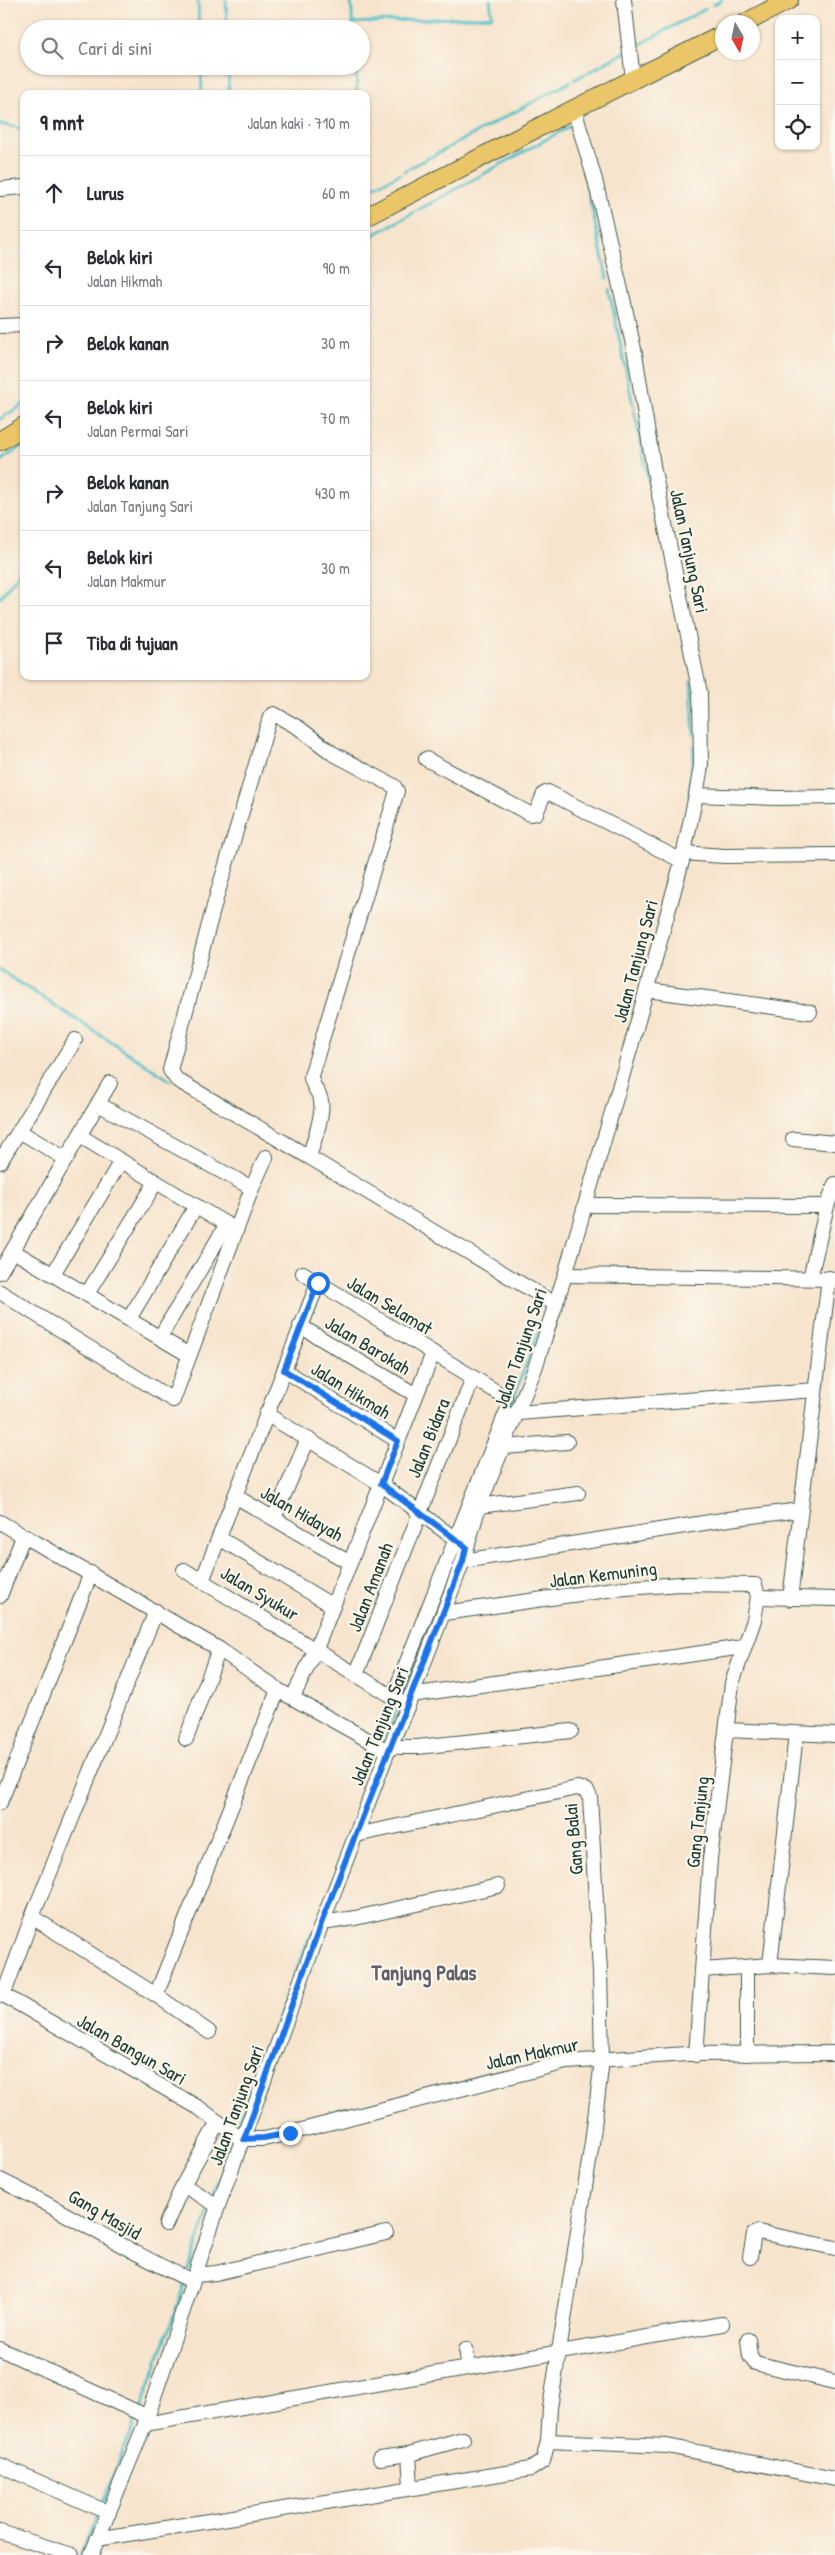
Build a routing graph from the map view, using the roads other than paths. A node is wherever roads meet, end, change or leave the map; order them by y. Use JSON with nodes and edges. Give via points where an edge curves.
{"nodes":[{"id":1,"x":624,"y":0,"type":"edge"},
{"id":2,"x":789,"y":0,"type":"edge"},
{"id":3,"x":760,"y":15,"type":"edge"},
{"id":4,"x":715,"y":38,"type":"edge"},
{"id":5,"x":634,"y":79,"type":"junction"},
{"id":6,"x":574,"y":109,"type":"junction"},
{"id":7,"x":20,"y":187,"type":"edge"},
{"id":8,"x":0,"y":189,"type":"edge"},
{"id":9,"x":370,"y":214,"type":"edge"},
{"id":10,"x":20,"y":325,"type":"edge"},
{"id":11,"x":0,"y":326,"type":"edge"},
{"id":12,"x":20,"y":428,"type":"edge"},
{"id":13,"x":0,"y":441,"type":"edge"},
{"id":14,"x":426,"y":758,"type":"dead end"},
{"id":15,"x":696,"y":795,"type":"junction"},
{"id":16,"x":835,"y":797,"type":"edge"},
{"id":17,"x":835,"y":855,"type":"edge"},
{"id":18,"x":682,"y":857,"type":"junction"},
{"id":19,"x":647,"y":990,"type":"junction"},
{"id":20,"x":810,"y":1012,"type":"dead end"},
{"id":21,"x":75,"y":1040,"type":"dead end"},
{"id":22,"x":110,"y":1084,"type":"dead end"},
{"id":23,"x":98,"y":1104,"type":"junction"},
{"id":24,"x":19,"y":1131,"type":"junction"},
{"id":25,"x":80,"y":1136,"type":"junction"},
{"id":26,"x":793,"y":1139,"type":"dead end"},
{"id":27,"x":835,"y":1143,"type":"edge"},
{"id":28,"x":309,"y":1156,"type":"junction"},
{"id":29,"x":266,"y":1157,"type":"dead end"},
{"id":30,"x":66,"y":1159,"type":"junction"},
{"id":31,"x":121,"y":1161,"type":"junction"},
{"id":32,"x":0,"y":1162,"type":"edge"},
{"id":33,"x":156,"y":1182,"type":"junction"},
{"id":34,"x":835,"y":1184,"type":"edge"},
{"id":35,"x":252,"y":1188,"type":"junction"},
{"id":36,"x":585,"y":1205,"type":"junction"},
{"id":37,"x":196,"y":1206,"type":"junction"},
{"id":38,"x":827,"y":1206,"type":"junction"},
{"id":39,"x":231,"y":1227,"type":"junction"},
{"id":40,"x":13,"y":1251,"type":"junction"},
{"id":41,"x":0,"y":1272,"type":"edge"},
{"id":42,"x":303,"y":1273,"type":"dead end"},
{"id":43,"x":53,"y":1274,"type":"junction"},
{"id":44,"x":565,"y":1275,"type":"junction"},
{"id":45,"x":810,"y":1278,"type":"junction"},
{"id":46,"x":832,"y":1278,"type":"edge"},
{"id":47,"x":318,"y":1283,"type":"junction"},
{"id":48,"x":0,"y":1292,"type":"edge"},
{"id":49,"x":87,"y":1294,"type":"junction"},
{"id":50,"x":551,"y":1302,"type":"junction"},
{"id":51,"x":129,"y":1319,"type":"junction"},
{"id":52,"x":300,"y":1326,"type":"junction"},
{"id":53,"x":160,"y":1337,"type":"junction"},
{"id":54,"x":433,"y":1353,"type":"junction"},
{"id":55,"x":190,"y":1354,"type":"junction"},
{"id":56,"x":284,"y":1370,"type":"junction"},
{"id":57,"x":473,"y":1378,"type":"junction"},
{"id":58,"x":815,"y":1390,"type":"junction"},
{"id":59,"x":416,"y":1396,"type":"junction"},
{"id":60,"x":505,"y":1396,"type":"dead end"},
{"id":61,"x":512,"y":1413,"type":"junction"},
{"id":62,"x":266,"y":1414,"type":"junction"},
{"id":63,"x":308,"y":1440,"type":"junction"},
{"id":64,"x":398,"y":1441,"type":"junction"},
{"id":65,"x":502,"y":1442,"type":"junction"},
{"id":66,"x":567,"y":1442,"type":"dead end"},
{"id":67,"x":381,"y":1484,"type":"junction"},
{"id":68,"x":578,"y":1493,"type":"dead end"},
{"id":69,"x":235,"y":1496,"type":"junction"},
{"id":70,"x":480,"y":1506,"type":"junction"},
{"id":71,"x":800,"y":1510,"type":"junction"},
{"id":72,"x":418,"y":1512,"type":"junction"},
{"id":73,"x":274,"y":1518,"type":"junction"},
{"id":74,"x":0,"y":1522,"type":"edge"},
{"id":75,"x":25,"y":1537,"type":"junction"},
{"id":76,"x":219,"y":1538,"type":"junction"},
{"id":77,"x":461,"y":1543,"type":"junction"},
{"id":78,"x":463,"y":1561,"type":"junction"},
{"id":79,"x":350,"y":1563,"type":"junction"},
{"id":80,"x":184,"y":1570,"type":"dead end"},
{"id":81,"x":91,"y":1573,"type":"junction"},
{"id":82,"x":202,"y":1580,"type":"junction"},
{"id":83,"x":0,"y":1596,"type":"edge"},
{"id":84,"x":758,"y":1598,"type":"junction"},
{"id":85,"x":790,"y":1599,"type":"junction"},
{"id":86,"x":835,"y":1599,"type":"edge"},
{"id":87,"x":333,"y":1606,"type":"junction"},
{"id":88,"x":156,"y":1611,"type":"junction"},
{"id":89,"x":444,"y":1613,"type":"junction"},
{"id":90,"x":743,"y":1647,"type":"junction"},
{"id":91,"x":219,"y":1649,"type":"junction"},
{"id":92,"x":316,"y":1649,"type":"junction"},
{"id":93,"x":356,"y":1675,"type":"junction"},
{"id":94,"x":278,"y":1690,"type":"junction"},
{"id":95,"x":293,"y":1697,"type":"junction"},
{"id":96,"x":403,"y":1700,"type":"junction"},
{"id":97,"x":727,"y":1730,"type":"junction"},
{"id":98,"x":571,"y":1731,"type":"dead end"},
{"id":99,"x":796,"y":1734,"type":"junction"},
{"id":100,"x":835,"y":1734,"type":"edge"},
{"id":101,"x":186,"y":1739,"type":"dead end"},
{"id":102,"x":389,"y":1749,"type":"junction"},
{"id":103,"x":0,"y":1803,"type":"edge"},
{"id":104,"x":356,"y":1835,"type":"junction"},
{"id":105,"x":498,"y":1886,"type":"dead end"},
{"id":106,"x":32,"y":1918,"type":"junction"},
{"id":107,"x":322,"y":1923,"type":"junction"},
{"id":108,"x":770,"y":1965,"type":"junction"},
{"id":109,"x":747,"y":1968,"type":"junction"},
{"id":110,"x":835,"y":1968,"type":"edge"},
{"id":111,"x":703,"y":1970,"type":"junction"},
{"id":112,"x":2,"y":1994,"type":"edge"},
{"id":113,"x":156,"y":1995,"type":"junction"},
{"id":114,"x":209,"y":2032,"type":"dead end"},
{"id":115,"x":835,"y":2053,"type":"edge"},
{"id":116,"x":747,"y":2054,"type":"junction"},
{"id":117,"x":696,"y":2055,"type":"junction"},
{"id":118,"x":602,"y":2060,"type":"junction"},
{"id":119,"x":218,"y":2122,"type":"junction"},
{"id":120,"x":238,"y":2136,"type":"junction"},
{"id":121,"x":0,"y":2180,"type":"edge"},
{"id":122,"x":183,"y":2185,"type":"junction"},
{"id":123,"x":214,"y":2203,"type":"junction"},
{"id":124,"x":166,"y":2224,"type":"dead end"},
{"id":125,"x":386,"y":2233,"type":"dead end"},
{"id":126,"x":835,"y":2248,"type":"edge"},
{"id":127,"x":750,"y":2257,"type":"dead end"},
{"id":128,"x":194,"y":2278,"type":"junction"},
{"id":129,"x":722,"y":2324,"type":"dead end"},
{"id":130,"x":748,"y":2340,"type":"dead end"},
{"id":131,"x":0,"y":2349,"type":"edge"},
{"id":132,"x":466,"y":2349,"type":"dead end"},
{"id":133,"x":560,"y":2351,"type":"junction"},
{"id":134,"x":469,"y":2368,"type":"junction"},
{"id":135,"x":835,"y":2382,"type":"edge"},
{"id":136,"x":144,"y":2417,"type":"junction"},
{"id":137,"x":463,"y":2439,"type":"dead end"},
{"id":138,"x":548,"y":2441,"type":"junction"},
{"id":139,"x":409,"y":2454,"type":"junction"},
{"id":140,"x":380,"y":2458,"type":"dead end"},
{"id":141,"x":0,"y":2465,"type":"edge"},
{"id":142,"x":835,"y":2479,"type":"edge"},
{"id":143,"x":411,"y":2487,"type":"junction"},
{"id":144,"x":106,"y":2511,"type":"junction"},
{"id":145,"x":0,"y":2532,"type":"edge"},
{"id":146,"x":97,"y":2539,"type":"junction"},
{"id":147,"x":72,"y":2555,"type":"edge"},
{"id":148,"x":91,"y":2555,"type":"edge"}],
"edges":[{"from":1,"to":5,"type":"street"},
{"from":2,"to":3,"type":"main road"},
{"from":4,"to":5,"type":"main road"},
{"from":5,"to":6,"type":"main road"},
{"from":6,"to":9,"type":"main road"},
{"from":6,"to":15,"type":"street","name":"Jalan Tanjung Sari","via":[[595,180],[635,354],[654,471],[700,693],[701,766]]},
{"from":7,"to":8,"type":"street"},
{"from":10,"to":11,"type":"street"},
{"from":12,"to":13,"type":"main road"},
{"from":14,"to":18,"type":"street","via":[[530,814],[536,813],[548,792]]},
{"from":15,"to":16,"type":"street"},
{"from":15,"to":18,"type":"street","name":"Jalan Tanjung Sari"},
{"from":17,"to":18,"type":"street"},
{"from":18,"to":19,"type":"street","name":"Jalan Tanjung Sari"},
{"from":19,"to":20,"type":"street"},
{"from":19,"to":36,"type":"street","name":"Jalan Tanjung Sari"},
{"from":21,"to":24,"type":"street"},
{"from":22,"to":23,"type":"street"},
{"from":23,"to":25,"type":"street"},
{"from":23,"to":35,"type":"street"},
{"from":24,"to":30,"type":"street"},
{"from":24,"to":32,"type":"street"},
{"from":25,"to":30,"type":"street"},
{"from":25,"to":31,"type":"street"},
{"from":26,"to":27,"type":"street"},
{"from":28,"to":28,"type":"street","via":[[177,1080],[170,1070],[220,886],[270,718],[274,714],[332,753],[394,786],[397,791],[311,1076],[322,1107]]},
{"from":28,"to":50,"type":"street"},
{"from":29,"to":35,"type":"street"},
{"from":30,"to":40,"type":"street"},
{"from":31,"to":33,"type":"street"},
{"from":31,"to":43,"type":"street"},
{"from":33,"to":37,"type":"street"},
{"from":33,"to":49,"type":"street"},
{"from":34,"to":38,"type":"street"},
{"from":35,"to":39,"type":"street"},
{"from":36,"to":38,"type":"street"},
{"from":36,"to":44,"type":"street","name":"Jalan Tanjung Sari"},
{"from":37,"to":39,"type":"street"},
{"from":37,"to":51,"type":"street"},
{"from":38,"to":45,"type":"street"},
{"from":39,"to":53,"type":"street"},
{"from":39,"to":55,"type":"street"},
{"from":40,"to":41,"type":"street"},
{"from":40,"to":43,"type":"street"},
{"from":42,"to":47,"type":"street","name":"Jalan Selamat"},
{"from":43,"to":49,"type":"street"},
{"from":44,"to":45,"type":"street"},
{"from":44,"to":50,"type":"street","name":"Jalan Tanjung Sari"},
{"from":45,"to":46,"type":"street"},
{"from":46,"to":58,"type":"street"},
{"from":47,"to":52,"type":"street"},
{"from":47,"to":54,"type":"street","name":"Jalan Selamat"},
{"from":48,"to":55,"type":"street","via":[[173,1400]]},
{"from":49,"to":51,"type":"street"},
{"from":50,"to":61,"type":"street","name":"Jalan Tanjung Sari"},
{"from":51,"to":53,"type":"street"},
{"from":52,"to":56,"type":"street"},
{"from":52,"to":59,"type":"street","name":"Jalan Barokah"},
{"from":53,"to":55,"type":"street"},
{"from":54,"to":57,"type":"street","name":"Jalan Selamat"},
{"from":54,"to":59,"type":"street"},
{"from":56,"to":62,"type":"street"},
{"from":56,"to":64,"type":"street","name":"Jalan Hikmah"},
{"from":57,"to":60,"type":"street","name":"Jalan Selamat"},
{"from":57,"to":72,"type":"street","name":"Jalan Bidara"},
{"from":58,"to":61,"type":"street"},
{"from":58,"to":71,"type":"street"},
{"from":59,"to":64,"type":"street"},
{"from":61,"to":65,"type":"street","name":"Jalan Tanjung Sari"},
{"from":62,"to":63,"type":"street"},
{"from":62,"to":69,"type":"street"},
{"from":63,"to":67,"type":"street"},
{"from":63,"to":73,"type":"street"},
{"from":64,"to":67,"type":"street"},
{"from":65,"to":66,"type":"street"},
{"from":65,"to":70,"type":"street","name":"Jalan Tanjung Sari"},
{"from":65,"to":77,"type":"street"},
{"from":67,"to":72,"type":"street"},
{"from":67,"to":79,"type":"street"},
{"from":68,"to":70,"type":"street"},
{"from":69,"to":73,"type":"street","name":"Jalan Hidayah"},
{"from":69,"to":76,"type":"street"},
{"from":70,"to":77,"type":"street","name":"Jalan Tanjung Sari"},
{"from":71,"to":78,"type":"street"},
{"from":71,"to":85,"type":"street"},
{"from":72,"to":77,"type":"street"},
{"from":72,"to":93,"type":"street","name":"Jalan Amanah"},
{"from":73,"to":79,"type":"street","name":"Jalan Hidayah"},
{"from":74,"to":75,"type":"street"},
{"from":75,"to":81,"type":"street"},
{"from":75,"to":83,"type":"street"},
{"from":76,"to":82,"type":"street"},
{"from":76,"to":87,"type":"street"},
{"from":77,"to":78,"type":"street","name":"Jalan Tanjung Sari"},
{"from":77,"to":96,"type":"street"},
{"from":78,"to":89,"type":"street","name":"Jalan Tanjung Sari"},
{"from":79,"to":87,"type":"street"},
{"from":80,"to":82,"type":"street","name":"Jalan Syukur"},
{"from":81,"to":88,"type":"street"},
{"from":81,"to":103,"type":"street"},
{"from":82,"to":92,"type":"street","name":"Jalan Syukur"},
{"from":84,"to":85,"type":"street"},
{"from":84,"to":89,"type":"street","name":"Jalan Kemuning","via":[[755,1585],[680,1584],[614,1589]]},
{"from":84,"to":90,"type":"street","name":"Gang Tanjung","via":[[754,1620]]},
{"from":85,"to":86,"type":"street"},
{"from":87,"to":92,"type":"street"},
{"from":88,"to":91,"type":"street"},
{"from":88,"to":106,"type":"street"},
{"from":89,"to":96,"type":"street","name":"Jalan Tanjung Sari"},
{"from":90,"to":96,"type":"street"},
{"from":90,"to":97,"type":"street","name":"Gang Tanjung","via":[[732,1683]]},
{"from":91,"to":94,"type":"street"},
{"from":91,"to":101,"type":"street"},
{"from":92,"to":93,"type":"street","name":"Jalan Syukur"},
{"from":92,"to":95,"type":"street"},
{"from":93,"to":96,"type":"street","name":"Jalan Syukur"},
{"from":94,"to":95,"type":"street"},
{"from":94,"to":113,"type":"street"},
{"from":95,"to":102,"type":"street"},
{"from":96,"to":102,"type":"street","name":"Jalan Tanjung Sari"},
{"from":97,"to":99,"type":"street"},
{"from":97,"to":111,"type":"street","name":"Gang Tanjung","via":[[710,1859]]},
{"from":98,"to":102,"type":"street"},
{"from":99,"to":100,"type":"street"},
{"from":99,"to":108,"type":"street"},
{"from":102,"to":104,"type":"street","name":"Jalan Tanjung Sari"},
{"from":104,"to":107,"type":"street","name":"Jalan Tanjung Sari"},
{"from":104,"to":118,"type":"street","name":"Gang Balai","via":[[577,1788],[587,1791],[595,1878]]},
{"from":105,"to":107,"type":"street"},
{"from":106,"to":112,"type":"street"},
{"from":106,"to":113,"type":"street"},
{"from":107,"to":120,"type":"street","name":"Jalan Tanjung Sari"},
{"from":108,"to":109,"type":"street"},
{"from":108,"to":110,"type":"street"},
{"from":109,"to":111,"type":"street"},
{"from":109,"to":116,"type":"street"},
{"from":111,"to":117,"type":"street","name":"Gang Tanjung"},
{"from":112,"to":119,"type":"street","name":"Jalan Bangun Sari"},
{"from":113,"to":114,"type":"street"},
{"from":115,"to":116,"type":"street","name":"Jalan Makmur"},
{"from":116,"to":117,"type":"street","name":"Jalan Makmur"},
{"from":117,"to":118,"type":"street","name":"Jalan Makmur"},
{"from":118,"to":120,"type":"street","name":"Jalan Makmur","via":[[566,2062],[290,2133],[264,2138]]},
{"from":118,"to":133,"type":"street"},
{"from":119,"to":120,"type":"street","name":"Jalan Bangun Sari"},
{"from":119,"to":122,"type":"street"},
{"from":120,"to":123,"type":"street","name":"Jalan Tanjung Sari"},
{"from":121,"to":128,"type":"street","name":"Gang Masjid","via":[[60,2209],[158,2265]]},
{"from":122,"to":123,"type":"street"},
{"from":122,"to":124,"type":"street"},
{"from":123,"to":128,"type":"street","name":"Jalan Tanjung Sari"},
{"from":125,"to":128,"type":"street"},
{"from":126,"to":127,"type":"street","via":[[758,2232],[754,2234]]},
{"from":128,"to":136,"type":"street","name":"Jalan Tanjung Sari"},
{"from":129,"to":133,"type":"street"},
{"from":130,"to":135,"type":"street","via":[[750,2356],[755,2363]]},
{"from":131,"to":136,"type":"street"},
{"from":132,"to":134,"type":"street"},
{"from":133,"to":134,"type":"street"},
{"from":133,"to":138,"type":"street"},
{"from":134,"to":136,"type":"street"},
{"from":136,"to":144,"type":"street","name":"Jalan Tanjung Sari"},
{"from":137,"to":139,"type":"street"},
{"from":138,"to":142,"type":"street","via":[[667,2446]]},
{"from":138,"to":143,"type":"street","via":[[543,2461],[537,2466]]},
{"from":139,"to":140,"type":"street"},
{"from":139,"to":143,"type":"street"},
{"from":141,"to":144,"type":"street"},
{"from":143,"to":146,"type":"street"},
{"from":144,"to":146,"type":"street","name":"Jalan Tanjung Sari"},
{"from":145,"to":147,"type":"street"},
{"from":146,"to":148,"type":"street","name":"Jalan Tanjung Sari"}]}
